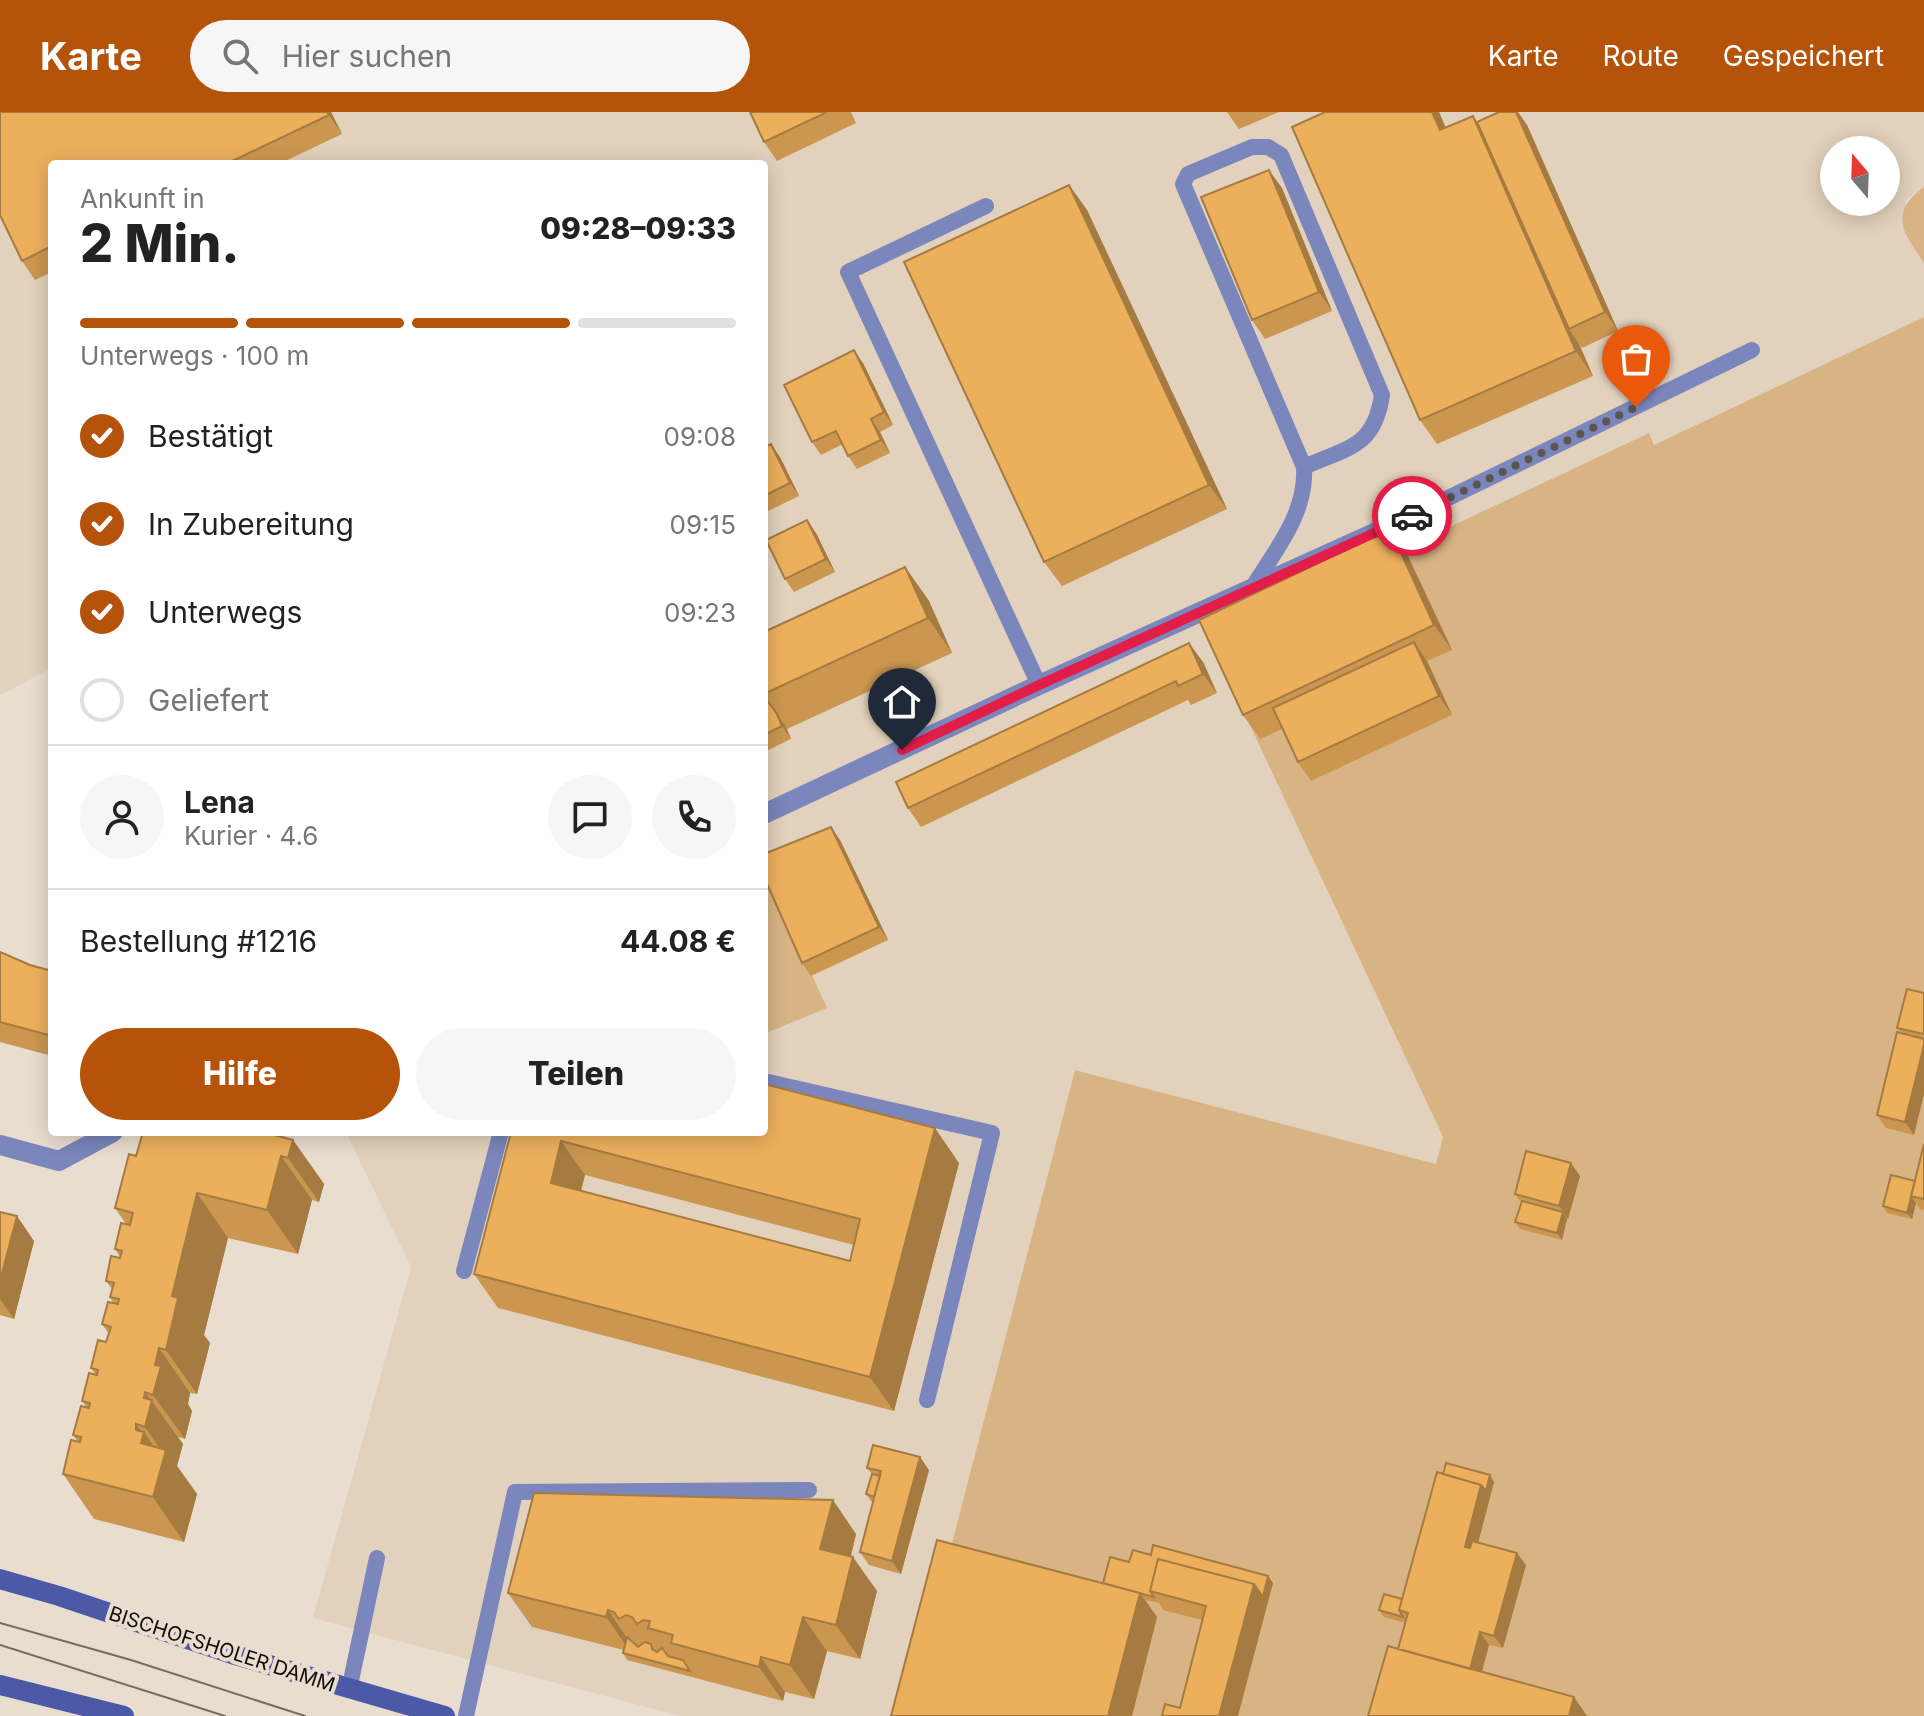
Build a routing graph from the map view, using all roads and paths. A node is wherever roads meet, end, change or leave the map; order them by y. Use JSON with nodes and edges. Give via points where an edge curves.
{"nodes":[{"id":1,"x":986,"y":206,"type":"dead end"},
{"id":2,"x":1752,"y":350,"type":"dead end"},
{"id":3,"x":1304,"y":467,"type":"junction"},
{"id":4,"x":1403,"y":520,"type":"joint"},
{"id":5,"x":1252,"y":588,"type":"junction"},
{"id":6,"x":1039,"y":685,"type":"junction"},
{"id":7,"x":768,"y":812,"type":"edge"},
{"id":8,"x":768,"y":1082,"type":"edge"},
{"id":9,"x":106,"y":1136,"type":"edge"},
{"id":10,"x":500,"y":1136,"type":"edge"},
{"id":11,"x":0,"y":1145,"type":"edge"},
{"id":12,"x":464,"y":1271,"type":"dead end"},
{"id":13,"x":927,"y":1400,"type":"dead end"},
{"id":14,"x":809,"y":1490,"type":"dead end"},
{"id":15,"x":377,"y":1558,"type":"dead end"},
{"id":16,"x":0,"y":1579,"type":"edge"},
{"id":17,"x":0,"y":1685,"type":"edge"},
{"id":18,"x":349,"y":1690,"type":"junction"},
{"id":19,"x":124,"y":1716,"type":"edge"},
{"id":20,"x":445,"y":1716,"type":"edge"},
{"id":21,"x":466,"y":1716,"type":"edge"}],
"edges":[{"from":1,"to":6,"type":"lane","via":[[848,272]]},
{"from":2,"to":4,"type":"lane"},
{"from":3,"to":3,"type":"lane","via":[[1183,184],[1188,174],[1252,147],[1268,147],[1281,155],[1382,395],[1379,416],[1364,440]]},
{"from":3,"to":5,"type":"lane","via":[[1303,493],[1292,524]]},
{"from":4,"to":5,"type":"street"},
{"from":5,"to":6,"type":"street"},
{"from":6,"to":7,"type":"street"},
{"from":8,"to":13,"type":"lane","via":[[992,1133]]},
{"from":9,"to":11,"type":"street","via":[[59,1161]]},
{"from":10,"to":12,"type":"lane"},
{"from":14,"to":21,"type":"lane","via":[[515,1492]]},
{"from":15,"to":18,"type":"lane"},
{"from":16,"to":18,"type":"main road","name":"BISCHOFSHOLER DAMM"},
{"from":17,"to":19,"type":"main road"},
{"from":18,"to":20,"type":"main road","name":"BISCHOFSHOLER DAMM"}]}
